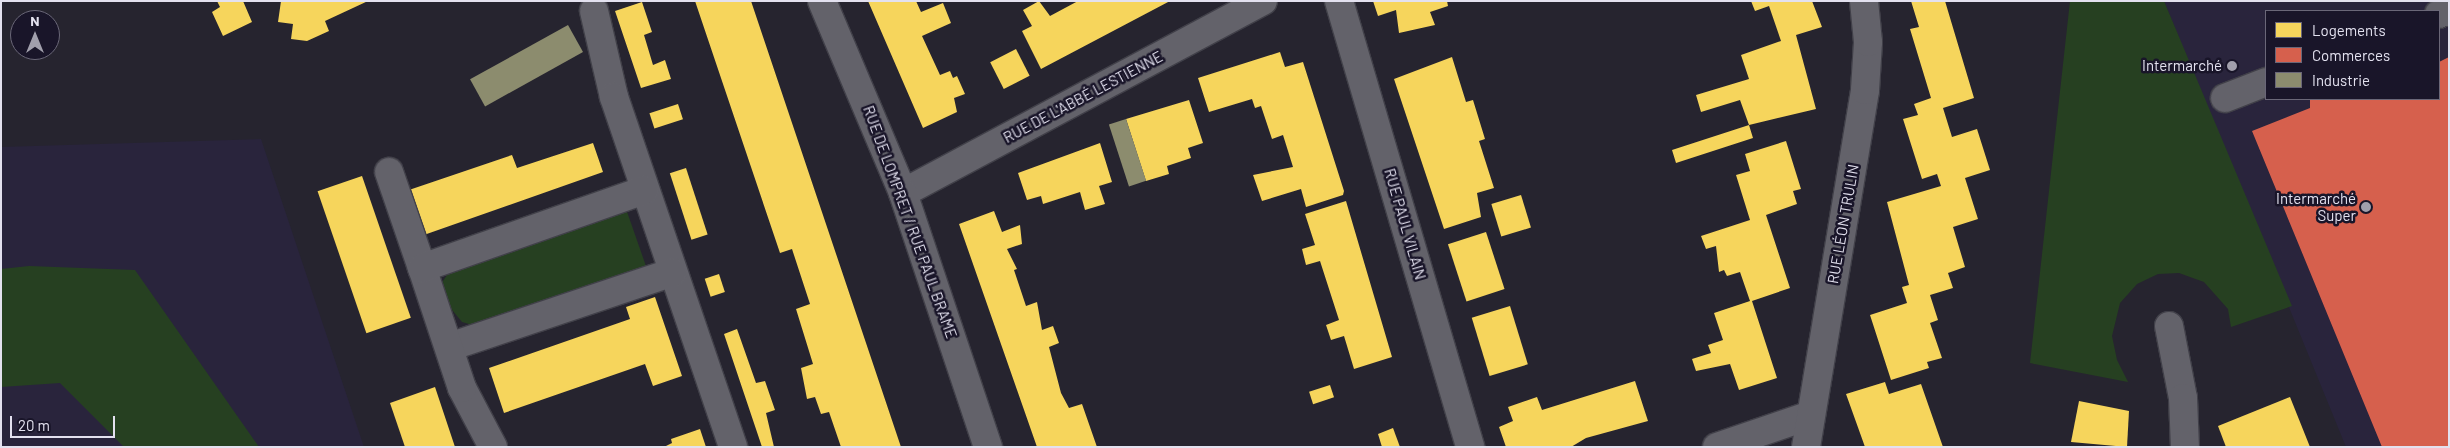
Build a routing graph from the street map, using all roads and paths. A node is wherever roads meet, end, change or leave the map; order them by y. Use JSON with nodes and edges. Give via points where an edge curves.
{"nodes":[{"id":1,"x":822,"y":1,"type":"edge"},
{"id":2,"x":1263,"y":1,"type":"edge"},
{"id":3,"x":1339,"y":1,"type":"edge"},
{"id":4,"x":1864,"y":1,"type":"edge"},
{"id":5,"x":594,"y":11,"type":"dead end"},
{"id":6,"x":2265,"y":82,"type":"edge"},
{"id":7,"x":2225,"y":98,"type":"dead end"},
{"id":8,"x":389,"y":172,"type":"dead end"},
{"id":9,"x":645,"y":190,"type":"junction"},
{"id":10,"x":903,"y":193,"type":"junction"},
{"id":11,"x":422,"y":268,"type":"junction"},
{"id":12,"x":673,"y":272,"type":"junction"},
{"id":13,"x":2169,"y":326,"type":"dead end"},
{"id":14,"x":449,"y":347,"type":"junction"},
{"id":15,"x":1811,"y":416,"type":"junction"},
{"id":16,"x":493,"y":447,"type":"edge"},
{"id":17,"x":734,"y":447,"type":"edge"},
{"id":18,"x":988,"y":447,"type":"edge"},
{"id":19,"x":1470,"y":447,"type":"edge"},
{"id":20,"x":1717,"y":447,"type":"edge"},
{"id":21,"x":1806,"y":447,"type":"edge"},
{"id":22,"x":2185,"y":447,"type":"edge"}],
"edges":[{"from":1,"to":10,"type":"street","name":"RUE DE LOMPRET / RUE PAUL BRAME"},
{"from":2,"to":10,"type":"street","name":"RUE DE L'ABBÉ LESTIENNE"},
{"from":3,"to":19,"type":"street","name":"RUE PAUL VILAIN"},
{"from":4,"to":15,"type":"street","name":"RUE LÉON TRULIN","via":[[1868,42],[1865,90]]},
{"from":5,"to":9,"type":"street","via":[[614,97]]},
{"from":6,"to":7,"type":"street"},
{"from":8,"to":11,"type":"street"},
{"from":9,"to":11,"type":"street"},
{"from":9,"to":12,"type":"street"},
{"from":10,"to":18,"type":"street","name":"RUE DE LOMPRET / RUE PAUL BRAME"},
{"from":11,"to":14,"type":"street"},
{"from":12,"to":14,"type":"street"},
{"from":12,"to":17,"type":"street"},
{"from":13,"to":22,"type":"street","via":[[2183,398]]},
{"from":14,"to":16,"type":"street","via":[[462,388]]},
{"from":15,"to":20,"type":"street"},
{"from":15,"to":21,"type":"street","name":"RUE LÉON TRULIN"}]}
